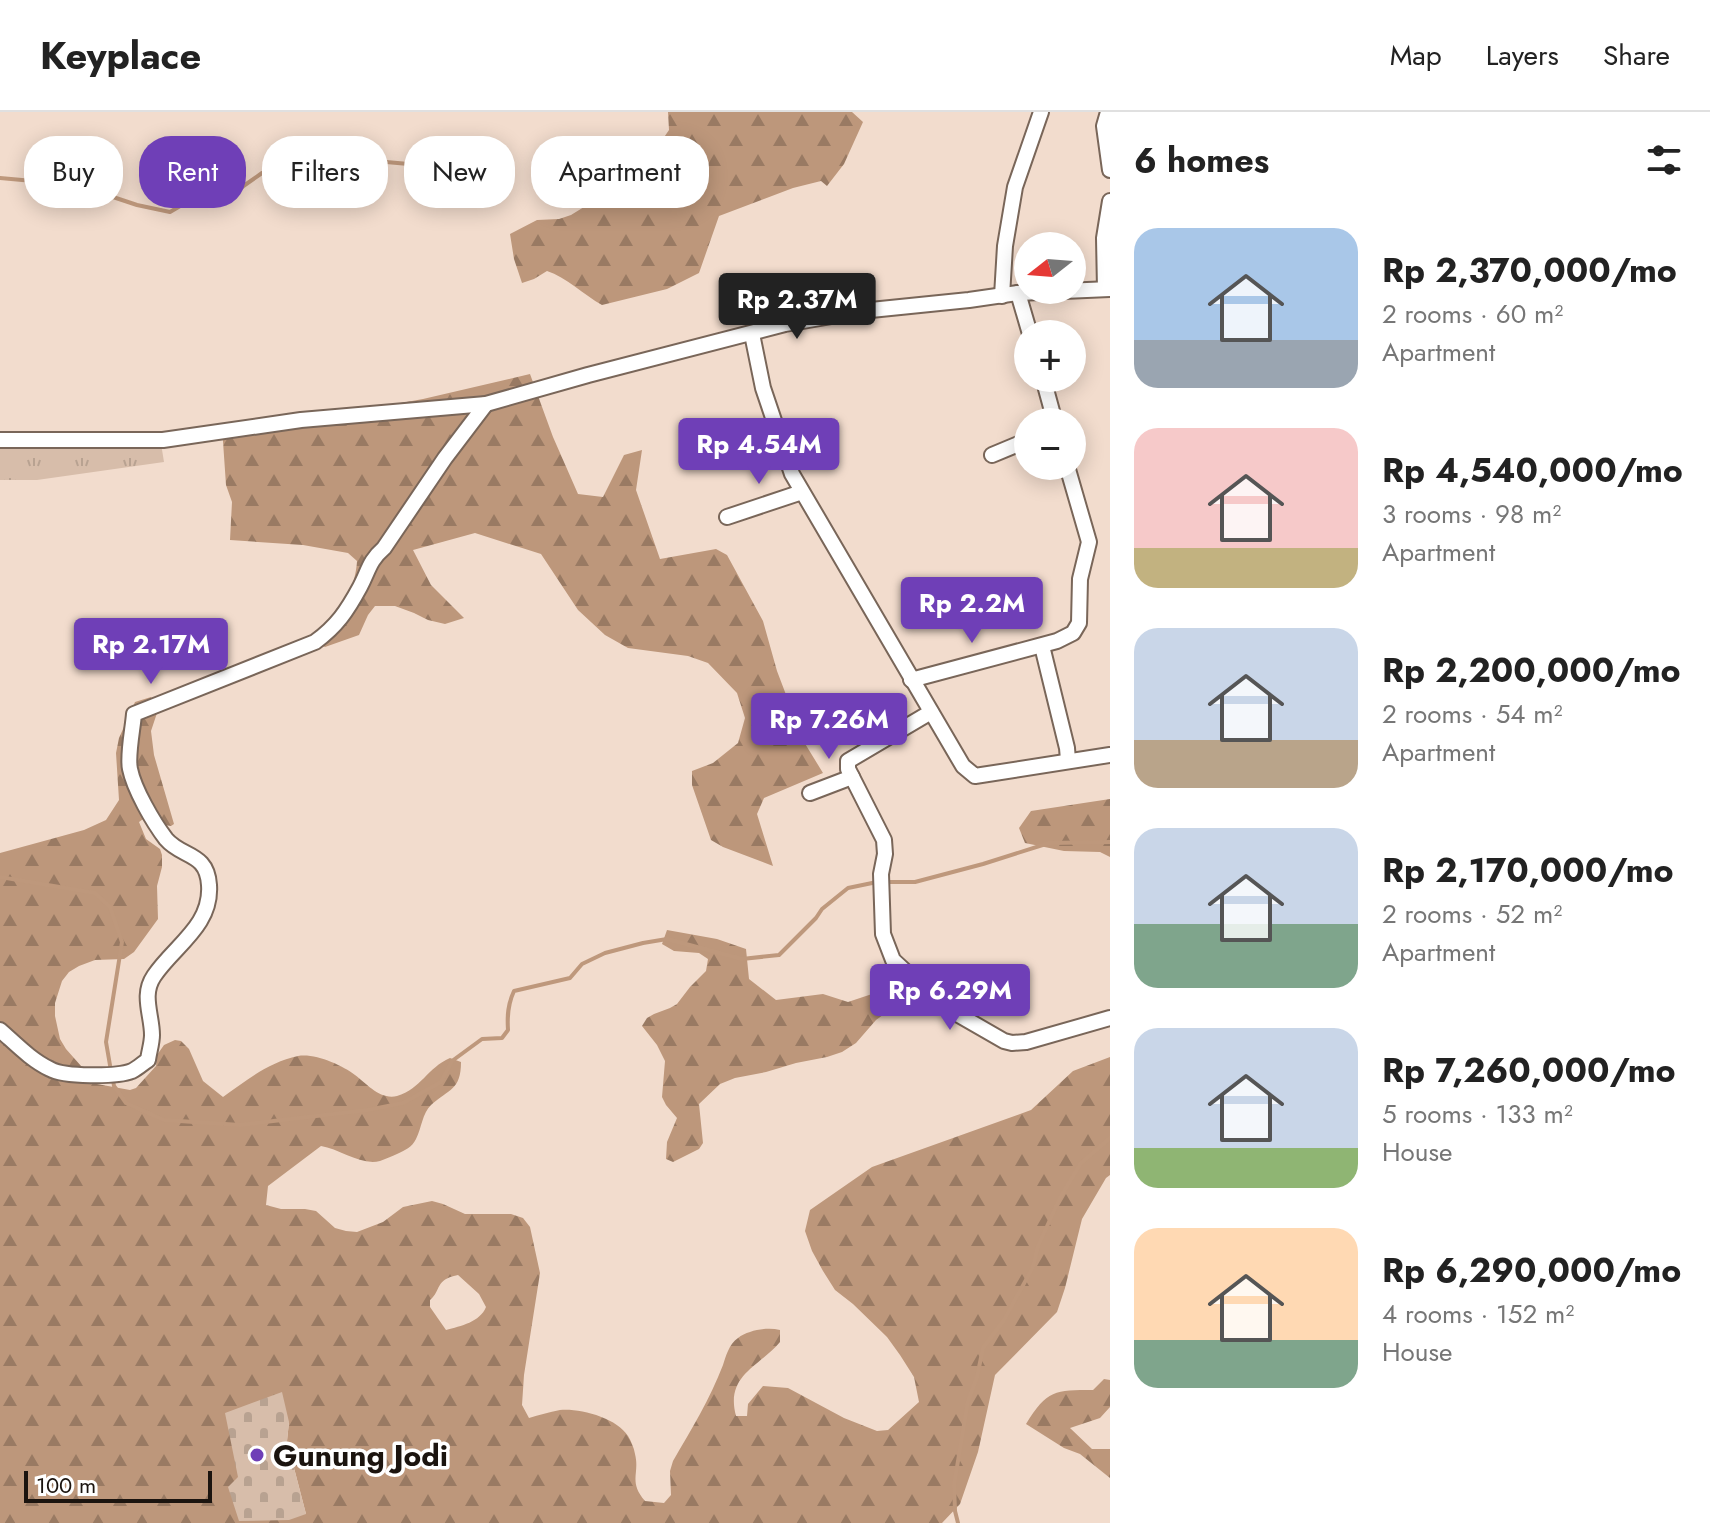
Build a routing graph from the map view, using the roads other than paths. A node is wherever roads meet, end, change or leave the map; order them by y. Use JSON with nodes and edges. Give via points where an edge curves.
{"nodes":[{"id":1,"x":1041,"y":112,"type":"edge"},
{"id":2,"x":1108,"y":112,"type":"edge"},
{"id":3,"x":1110,"y":170,"type":"edge"},
{"id":4,"x":1110,"y":201,"type":"edge"},
{"id":5,"x":1108,"y":289,"type":"edge"},
{"id":6,"x":1086,"y":290,"type":"edge"},
{"id":7,"x":1014,"y":294,"type":"edge"},
{"id":8,"x":1002,"y":296,"type":"junction"},
{"id":9,"x":752,"y":334,"type":"junction"},
{"id":10,"x":486,"y":404,"type":"junction"},
{"id":11,"x":0,"y":440,"type":"edge"},
{"id":12,"x":1014,"y":446,"type":"edge"},
{"id":13,"x":992,"y":455,"type":"dead end"},
{"id":14,"x":1071,"y":480,"type":"edge"},
{"id":15,"x":802,"y":492,"type":"junction"},
{"id":16,"x":727,"y":517,"type":"dead end"},
{"id":17,"x":1042,"y":646,"type":"junction"},
{"id":18,"x":911,"y":680,"type":"junction"},
{"id":19,"x":931,"y":712,"type":"junction"},
{"id":20,"x":1110,"y":755,"type":"edge"},
{"id":21,"x":1068,"y":760,"type":"junction"},
{"id":22,"x":852,"y":777,"type":"junction"},
{"id":23,"x":810,"y":793,"type":"dead end"},
{"id":24,"x":1110,"y":1018,"type":"edge"},
{"id":25,"x":0,"y":1030,"type":"edge"}],
"edges":[{"from":1,"to":8,"type":"street","via":[[1015,187]]},
{"from":2,"to":3,"type":"street","via":[[1104,126]]},
{"from":4,"to":5,"type":"street","via":[[1104,238]]},
{"from":5,"to":6,"type":"street"},
{"from":7,"to":8,"type":"street"},
{"from":8,"to":9,"type":"street","via":[[861,311]]},
{"from":9,"to":10,"type":"street"},
{"from":9,"to":15,"type":"street","via":[[774,425]]},
{"from":10,"to":11,"type":"street","via":[[301,420],[163,440]]},
{"from":10,"to":25,"type":"street","via":[[373,557],[334,627],[315,642],[134,714],[129,767],[147,813],[166,839],[200,860],[209,886],[201,921],[152,978],[147,993],[152,1035],[148,1060],[119,1075],[53,1072]]},
{"from":12,"to":13,"type":"street"},
{"from":14,"to":17,"type":"street","via":[[1089,542],[1080,579],[1079,623],[1073,633]]},
{"from":15,"to":16,"type":"street"},
{"from":15,"to":18,"type":"street"},
{"from":17,"to":18,"type":"street"},
{"from":17,"to":21,"type":"street"},
{"from":18,"to":19,"type":"street"},
{"from":19,"to":21,"type":"street","via":[[963,766],[975,776]]},
{"from":19,"to":22,"type":"street","via":[[851,757],[847,764]]},
{"from":20,"to":21,"type":"street"},
{"from":22,"to":23,"type":"street"},
{"from":22,"to":24,"type":"street","via":[[882,834],[883,934],[893,960],[932,996],[1012,1043]]}]}
